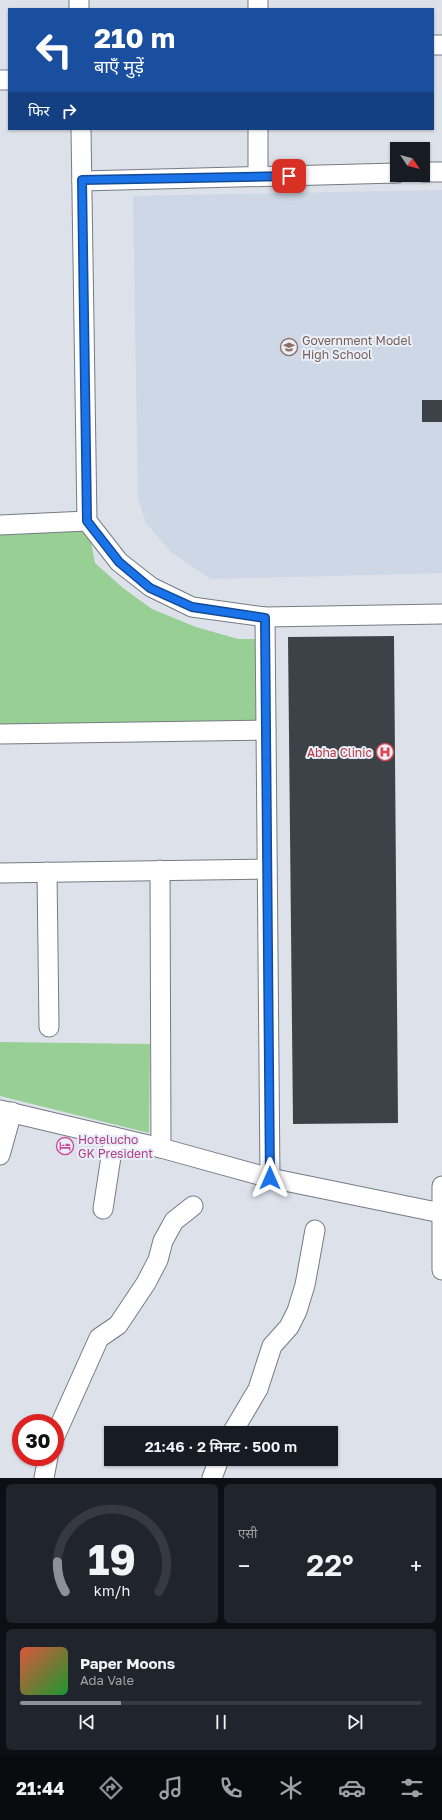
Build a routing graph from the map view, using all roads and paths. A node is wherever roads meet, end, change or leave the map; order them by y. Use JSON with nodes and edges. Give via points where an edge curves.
{"nodes":[{"id":1,"x":81,"y":130,"type":"edge"},
{"id":2,"x":258,"y":130,"type":"edge"},
{"id":3,"x":430,"y":172,"type":"edge"},
{"id":4,"x":442,"y":172,"type":"edge"},
{"id":5,"x":390,"y":173,"type":"edge"},
{"id":6,"x":258,"y":176,"type":"junction"},
{"id":7,"x":82,"y":180,"type":"junction"},
{"id":8,"x":87,"y":521,"type":"junction"},
{"id":9,"x":0,"y":525,"type":"edge"},
{"id":10,"x":442,"y":614,"type":"edge"},
{"id":11,"x":265,"y":618,"type":"junction"},
{"id":12,"x":266,"y":730,"type":"junction"},
{"id":13,"x":0,"y":734,"type":"edge"},
{"id":14,"x":267,"y":869,"type":"junction"},
{"id":15,"x":160,"y":870,"type":"junction"},
{"id":16,"x":47,"y":872,"type":"junction"},
{"id":17,"x":0,"y":873,"type":"edge"},
{"id":18,"x":49,"y":1027,"type":"dead end"},
{"id":19,"x":6,"y":1111,"type":"edge"},
{"id":20,"x":114,"y":1137,"type":"junction"},
{"id":21,"x":161,"y":1148,"type":"junction"},
{"id":22,"x":0,"y":1155,"type":"edge"},
{"id":23,"x":270,"y":1178,"type":"junction"},
{"id":24,"x":442,"y":1186,"type":"edge"},
{"id":25,"x":193,"y":1206,"type":"dead end"},
{"id":26,"x":102,"y":1209,"type":"dead end"},
{"id":27,"x":441,"y":1213,"type":"junction"},
{"id":28,"x":315,"y":1230,"type":"dead end"},
{"id":29,"x":442,"y":1270,"type":"edge"},
{"id":30,"x":64,"y":1416,"type":"edge"},
{"id":31,"x":236,"y":1426,"type":"edge"},
{"id":32,"x":46,"y":1466,"type":"edge"},
{"id":33,"x":216,"y":1466,"type":"edge"},
{"id":34,"x":44,"y":1478,"type":"edge"},
{"id":35,"x":212,"y":1478,"type":"edge"}],
"edges":[{"from":1,"to":7,"type":"street"},
{"from":2,"to":6,"type":"street"},
{"from":3,"to":4,"type":"street"},
{"from":5,"to":6,"type":"street"},
{"from":6,"to":7,"type":"street"},
{"from":7,"to":8,"type":"street"},
{"from":8,"to":9,"type":"street"},
{"from":8,"to":11,"type":"street","via":[[119,562],[150,588],[192,607]]},
{"from":10,"to":11,"type":"street"},
{"from":11,"to":12,"type":"street"},
{"from":12,"to":13,"type":"street"},
{"from":12,"to":14,"type":"street"},
{"from":14,"to":15,"type":"street"},
{"from":14,"to":23,"type":"street"},
{"from":15,"to":16,"type":"street"},
{"from":15,"to":21,"type":"street"},
{"from":16,"to":17,"type":"street"},
{"from":16,"to":18,"type":"street"},
{"from":19,"to":20,"type":"street"},
{"from":19,"to":22,"type":"street"},
{"from":20,"to":21,"type":"street"},
{"from":20,"to":26,"type":"street"},
{"from":21,"to":23,"type":"street"},
{"from":23,"to":27,"type":"street"},
{"from":24,"to":27,"type":"street"},
{"from":25,"to":30,"type":"street","via":[[174,1221],[146,1283],[118,1325],[99,1338]]},
{"from":27,"to":29,"type":"street"},
{"from":28,"to":31,"type":"street","via":[[305,1285],[297,1311],[289,1327],[272,1346],[258,1389]]},
{"from":32,"to":34,"type":"street"},
{"from":33,"to":35,"type":"street"}]}
